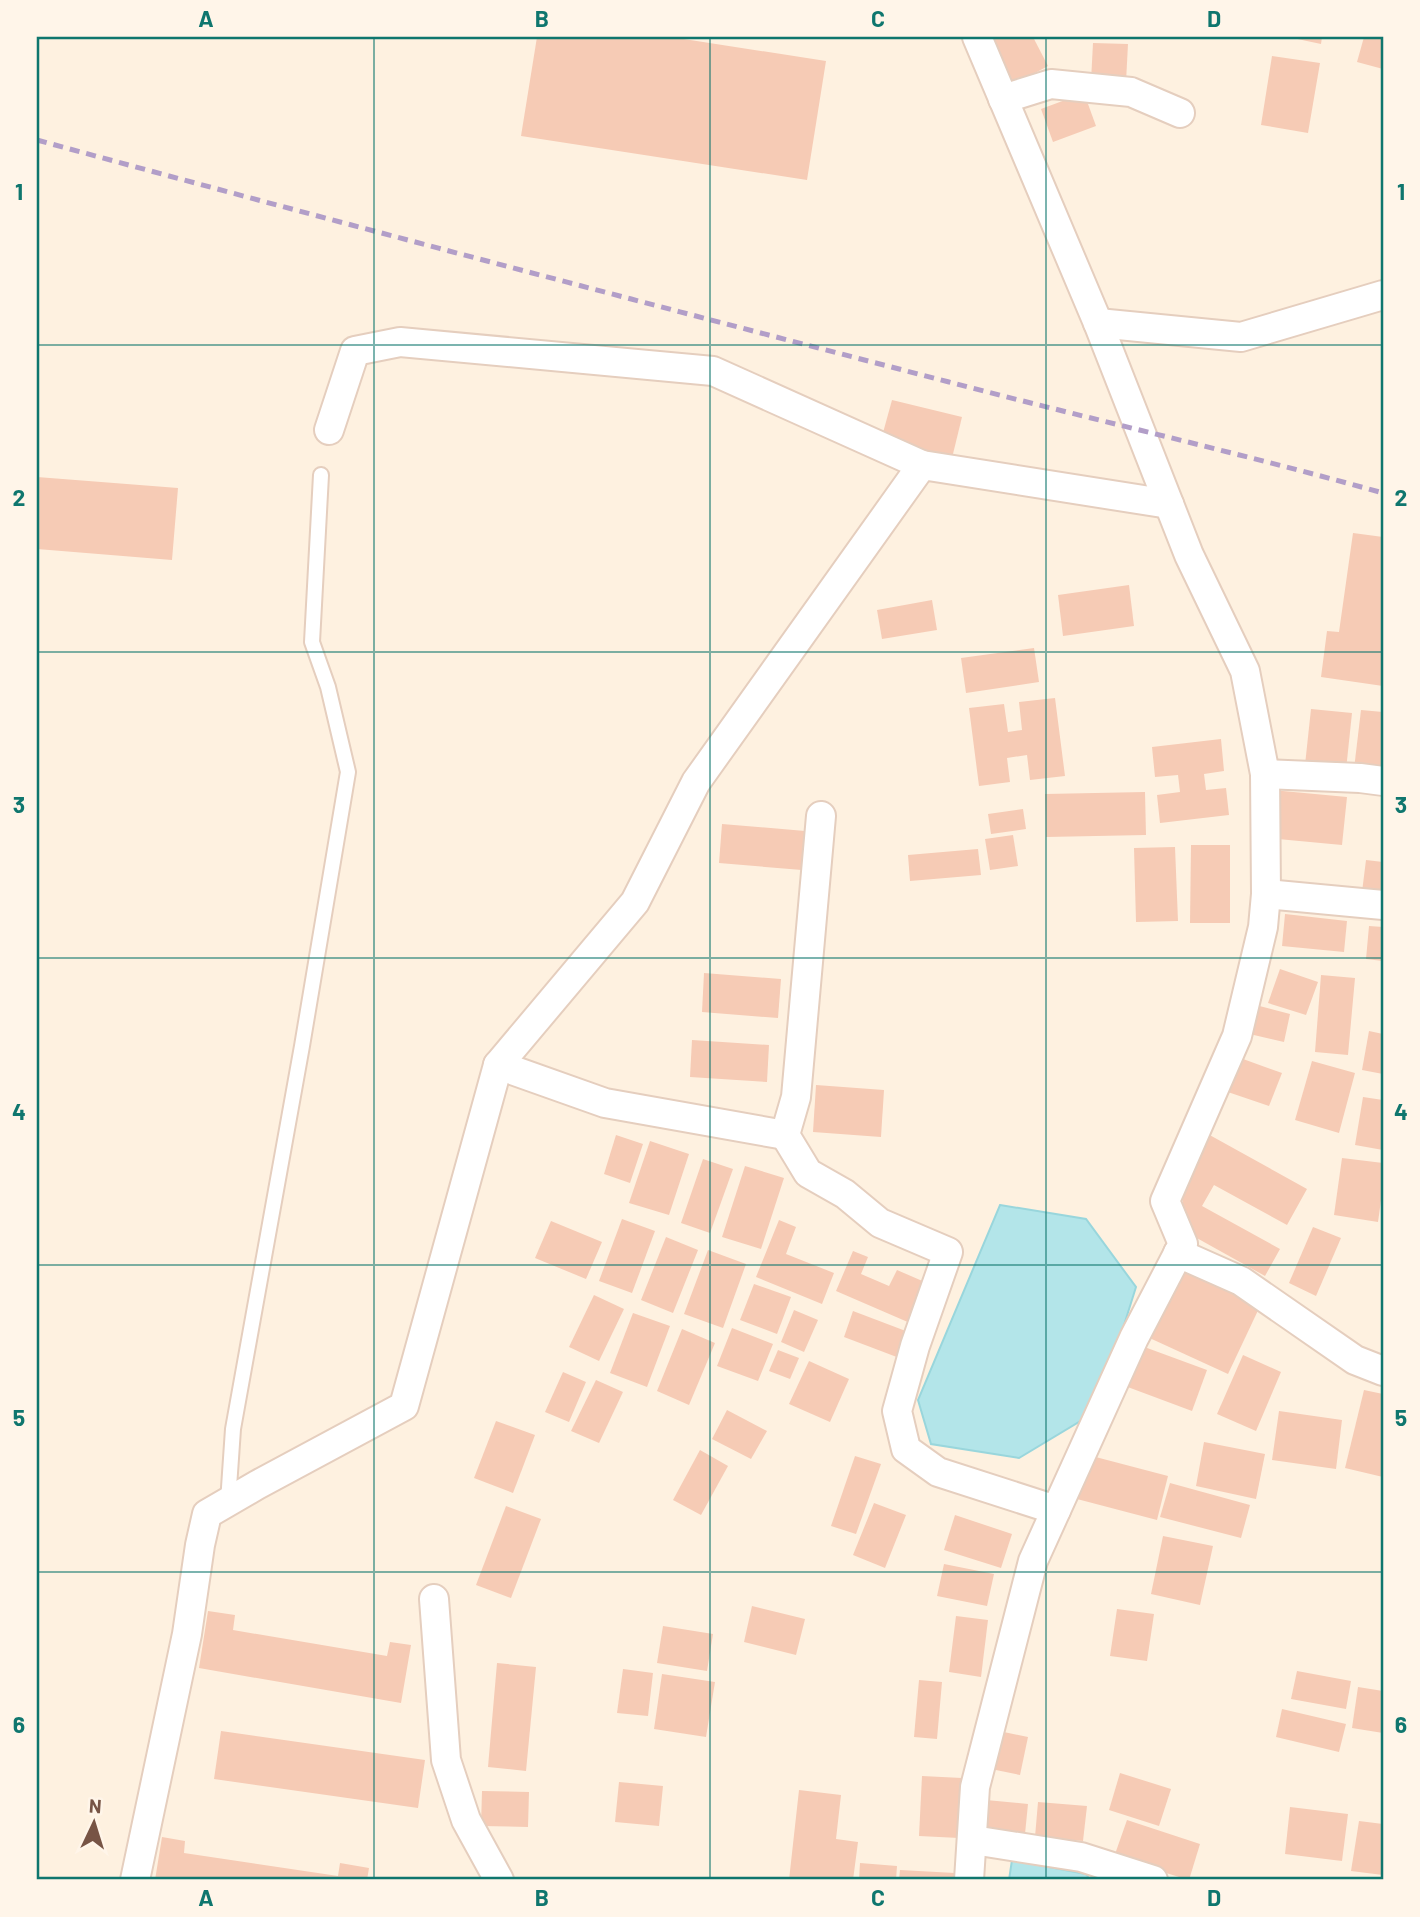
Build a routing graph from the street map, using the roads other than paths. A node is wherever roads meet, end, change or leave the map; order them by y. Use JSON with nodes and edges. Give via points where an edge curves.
{"nodes":[{"id":1,"x":978,"y":37,"type":"edge"},
{"id":2,"x":1003,"y":99,"type":"junction"},
{"id":3,"x":1180,"y":113,"type":"dead end"},
{"id":4,"x":1383,"y":295,"type":"edge"},
{"id":5,"x":1098,"y":323,"type":"junction"},
{"id":6,"x":329,"y":430,"type":"dead end"},
{"id":7,"x":922,"y":465,"type":"junction"},
{"id":8,"x":321,"y":475,"type":"dead end"},
{"id":9,"x":1169,"y":504,"type":"junction"},
{"id":10,"x":1265,"y":774,"type":"junction"},
{"id":11,"x":1383,"y":781,"type":"edge"},
{"id":12,"x":821,"y":816,"type":"dead end"},
{"id":13,"x":1266,"y":894,"type":"junction"},
{"id":14,"x":1383,"y":905,"type":"edge"},
{"id":15,"x":498,"y":1065,"type":"junction"},
{"id":16,"x":785,"y":1135,"type":"junction"},
{"id":17,"x":1178,"y":1253,"type":"junction"},
{"id":18,"x":1383,"y":1371,"type":"edge"},
{"id":19,"x":228,"y":1502,"type":"junction"},
{"id":20,"x":1056,"y":1510,"type":"junction"},
{"id":21,"x":434,"y":1599,"type":"dead end"},
{"id":22,"x":973,"y":1840,"type":"junction"},
{"id":23,"x":135,"y":1880,"type":"edge"},
{"id":24,"x":499,"y":1880,"type":"edge"},
{"id":25,"x":970,"y":1880,"type":"edge"},
{"id":26,"x":1153,"y":1880,"type":"edge"}],
"edges":[{"from":1,"to":2,"type":"street"},
{"from":2,"to":3,"type":"street","via":[[1051,84],[1131,92]]},
{"from":2,"to":5,"type":"street"},
{"from":4,"to":5,"type":"street","via":[[1241,337]]},
{"from":5,"to":9,"type":"street"},
{"from":6,"to":7,"type":"street","via":[[355,351],[400,342],[713,371]]},
{"from":7,"to":9,"type":"street"},
{"from":7,"to":15,"type":"street","via":[[696,782],[635,902]]},
{"from":8,"to":19,"type":"lane","via":[[312,642],[348,772],[233,1429]]},
{"from":9,"to":10,"type":"street","via":[[1245,671]]},
{"from":10,"to":11,"type":"street"},
{"from":10,"to":13,"type":"street"},
{"from":12,"to":16,"type":"street","via":[[796,1097]]},
{"from":13,"to":14,"type":"street"},
{"from":13,"to":17,"type":"street","via":[[1264,927],[1237,1036],[1166,1202],[1183,1244]]},
{"from":15,"to":16,"type":"street","via":[[606,1103]]},
{"from":15,"to":19,"type":"street","via":[[404,1406]]},
{"from":16,"to":20,"type":"street","via":[[808,1173],[845,1194],[880,1223],[948,1252],[897,1411],[906,1449],[938,1472]]},
{"from":17,"to":18,"type":"street","via":[[1241,1281],[1355,1360]]},
{"from":17,"to":20,"type":"street"},
{"from":19,"to":23,"type":"street","via":[[207,1514],[187,1634]]},
{"from":20,"to":22,"type":"street","via":[[1033,1561],[975,1787]]},
{"from":21,"to":24,"type":"street","via":[[446,1760],[466,1819]]},
{"from":22,"to":25,"type":"street"},
{"from":22,"to":26,"type":"street","via":[[1081,1857]]}]}
